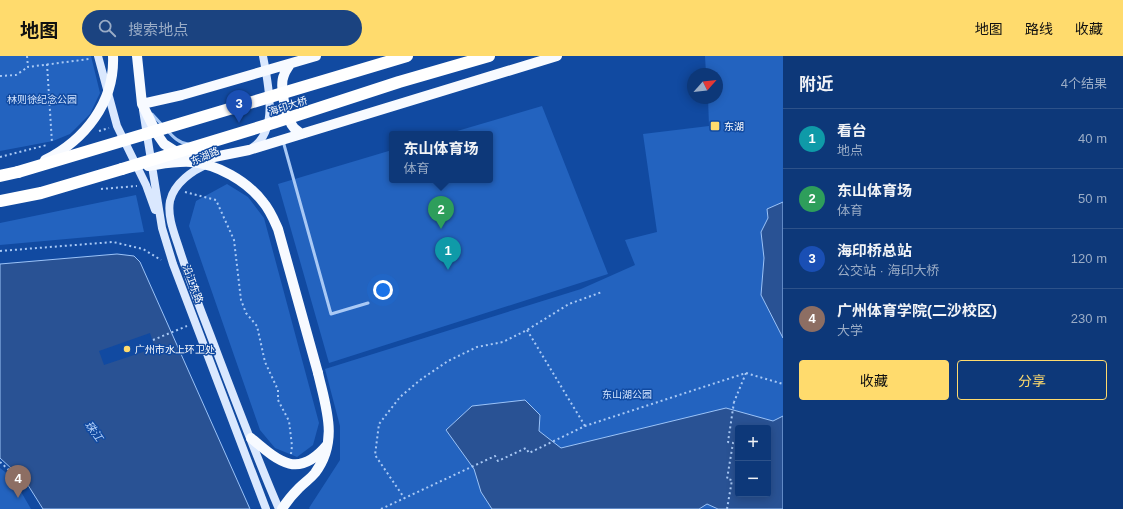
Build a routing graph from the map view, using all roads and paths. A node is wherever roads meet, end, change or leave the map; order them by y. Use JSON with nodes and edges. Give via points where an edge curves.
{"nodes":[{"id":1,"x":27,"y":56,"type":"edge"},
{"id":2,"x":113,"y":56,"type":"edge"},
{"id":3,"x":137,"y":56,"type":"edge"},
{"id":4,"x":263,"y":56,"type":"edge"},
{"id":5,"x":316,"y":56,"type":"edge"},
{"id":6,"x":407,"y":56,"type":"edge"},
{"id":7,"x":489,"y":56,"type":"edge"},
{"id":8,"x":557,"y":56,"type":"edge"},
{"id":9,"x":98,"y":57,"type":"edge"},
{"id":10,"x":47,"y":64,"type":"junction"},
{"id":11,"x":290,"y":64,"type":"junction"},
{"id":12,"x":28,"y":67,"type":"junction"},
{"id":13,"x":266,"y":70,"type":"junction"},
{"id":14,"x":0,"y":76,"type":"edge"},
{"id":15,"x":142,"y":104,"type":"junction"},
{"id":16,"x":268,"y":128,"type":"junction"},
{"id":17,"x":301,"y":134,"type":"junction"},
{"id":18,"x":282,"y":140,"type":"junction"},
{"id":19,"x":249,"y":150,"type":"junction"},
{"id":20,"x":0,"y":157,"type":"edge"},
{"id":21,"x":122,"y":169,"type":"junction"},
{"id":22,"x":18,"y":172,"type":"junction"},
{"id":23,"x":0,"y":176,"type":"edge"},
{"id":24,"x":146,"y":185,"type":"junction"},
{"id":25,"x":100,"y":189,"type":"dead end"},
{"id":26,"x":175,"y":189,"type":"junction"},
{"id":27,"x":0,"y":200,"type":"edge"},
{"id":28,"x":162,"y":228,"type":"junction"},
{"id":29,"x":0,"y":251,"type":"edge"},
{"id":30,"x":174,"y":268,"type":"junction"},
{"id":31,"x":602,"y":292,"type":"dead end"},
{"id":32,"x":368,"y":303,"type":"dead end"},
{"id":33,"x":194,"y":323,"type":"junction"},
{"id":34,"x":527,"y":330,"type":"junction"},
{"id":35,"x":153,"y":340,"type":"dead end"},
{"id":36,"x":746,"y":373,"type":"junction"},
{"id":37,"x":783,"y":384,"type":"edge"},
{"id":38,"x":585,"y":426,"type":"junction"},
{"id":39,"x":251,"y":438,"type":"junction"},
{"id":40,"x":329,"y":444,"type":"junction"},
{"id":41,"x":0,"y":462,"type":"edge"},
{"id":42,"x":288,"y":464,"type":"junction"},
{"id":43,"x":22,"y":484,"type":"dead end"},
{"id":44,"x":405,"y":499,"type":"junction"},
{"id":45,"x":266,"y":509,"type":"edge"},
{"id":46,"x":281,"y":509,"type":"edge"},
{"id":47,"x":381,"y":509,"type":"edge"},
{"id":48,"x":728,"y":509,"type":"edge"}],
"edges":[{"from":1,"to":12,"type":"path"},
{"from":2,"to":22,"type":"main road","bridge":true,"via":[[113,70],[107,96],[90,126],[64,150]]},
{"from":3,"to":15,"type":"main road","name":"沿江东路"},
{"from":4,"to":13,"type":"main road"},
{"from":5,"to":11,"type":"main road"},
{"from":6,"to":22,"type":"highway","name":"海印大桥","bridge":true},
{"from":7,"to":21,"type":"highway","name":"海印大桥","bridge":true},
{"from":8,"to":17,"type":"main road"},
{"from":9,"to":10,"type":"path"},
{"from":9,"to":24,"type":"main road","via":[[117,126]]},
{"from":10,"to":12,"type":"path"},
{"from":10,"to":20,"type":"path","via":[[52,144]]},
{"from":11,"to":13,"type":"main road"},
{"from":11,"to":17,"type":"main road","via":[[282,80],[284,100],[289,120]]},
{"from":12,"to":14,"type":"path","via":[[16,75]]},
{"from":13,"to":15,"type":"main road"},
{"from":13,"to":16,"type":"main road","via":[[270,108]]},
{"from":15,"to":16,"type":"lane","via":[[173,138],[182,143],[205,147]]},
{"from":15,"to":19,"type":"main road","via":[[160,139],[175,151],[214,157]]},
{"from":15,"to":28,"type":"main road","name":"沿江东路"},
{"from":16,"to":19,"type":"main road","via":[[261,140]]},
{"from":17,"to":18,"type":"main road"},
{"from":18,"to":19,"type":"main road"},
{"from":18,"to":32,"type":"lane","via":[[331,314]]},
{"from":19,"to":26,"type":"main road","name":"东湖路","via":[[202,167],[188,175]]},
{"from":21,"to":27,"type":"highway","name":"海印大桥","via":[[41,193]]},
{"from":21,"to":40,"type":"main road","bridge":true,"via":[[172,162],[202,164],[241,182],[263,201],[278,229],[318,373],[329,419]]},
{"from":22,"to":23,"type":"highway","name":"海印大桥"},
{"from":24,"to":25,"type":"path"},
{"from":24,"to":28,"type":"main road"},
{"from":26,"to":39,"type":"main road","name":"沿江东路","via":[[170,201],[170,217],[175,237],[197,301]]},
{"from":26,"to":42,"type":"path","via":[[216,200],[234,240],[241,300],[246,313],[257,326],[265,362],[278,390],[278,400],[289,421],[292,446]]},
{"from":28,"to":30,"type":"main road","name":"沿江东路"},
{"from":29,"to":30,"type":"path","via":[[113,242],[143,249]]},
{"from":30,"to":33,"type":"main road","name":"沿江东路"},
{"from":31,"to":34,"type":"path","via":[[569,304]]},
{"from":33,"to":35,"type":"path"},
{"from":33,"to":45,"type":"main road","name":"沿江东路"},
{"from":34,"to":38,"type":"path"},
{"from":34,"to":44,"type":"path","via":[[503,342],[477,347],[448,361],[400,397],[379,424],[375,455]]},
{"from":36,"to":37,"type":"path"},
{"from":36,"to":38,"type":"path"},
{"from":36,"to":48,"type":"path","bridge":true,"via":[[734,402],[728,442],[733,443],[727,479],[732,480]]},
{"from":38,"to":44,"type":"path","via":[[529,453],[526,448],[498,461],[495,456]]},
{"from":39,"to":42,"type":"main road","via":[[273,457]]},
{"from":39,"to":46,"type":"main road","name":"沿江东路"},
{"from":40,"to":42,"type":"main road","via":[[312,459],[300,464]]},
{"from":40,"to":46,"type":"main road","via":[[314,474]]},
{"from":41,"to":43,"type":"path"},
{"from":44,"to":47,"type":"path"}]}
